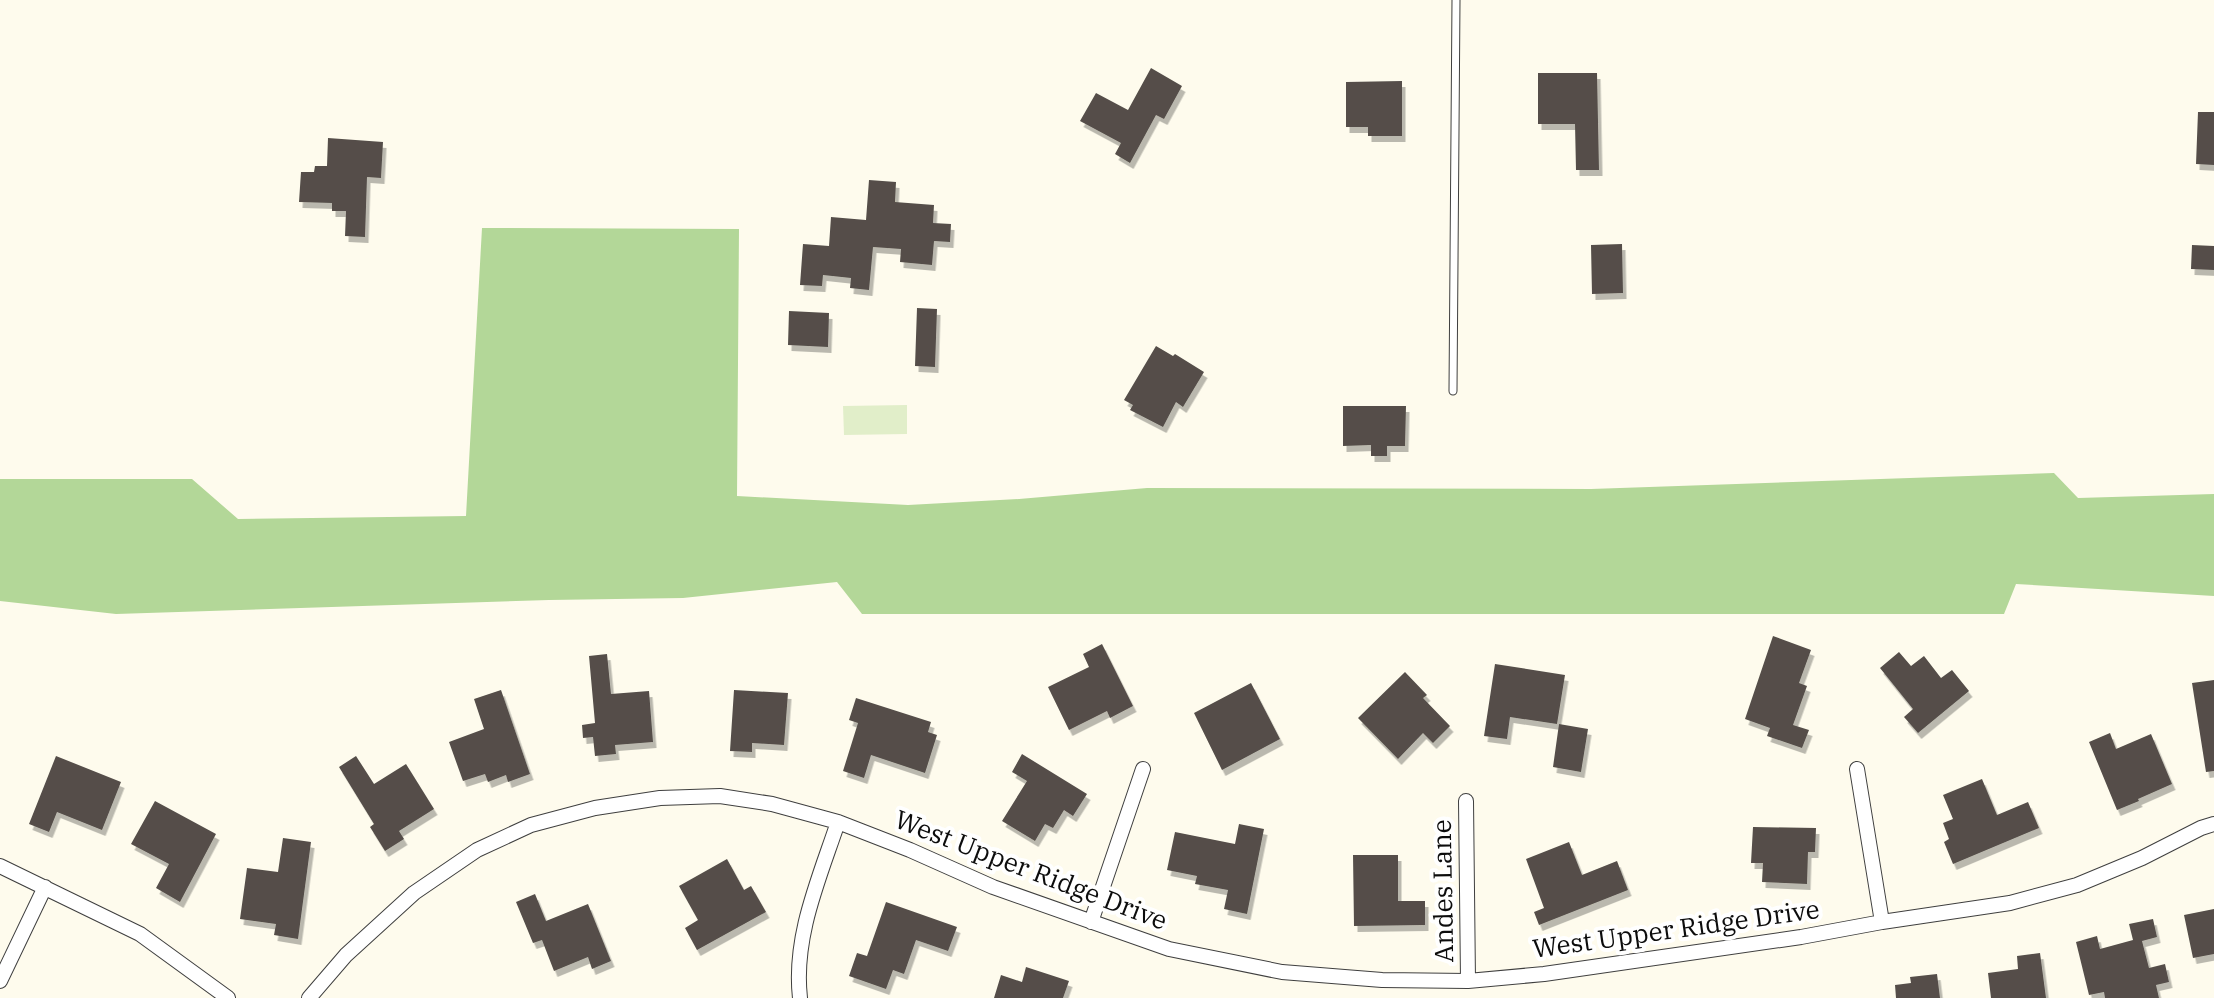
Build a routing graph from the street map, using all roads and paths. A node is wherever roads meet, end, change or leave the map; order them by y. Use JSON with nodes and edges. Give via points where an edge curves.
{"nodes":[{"id":1,"x":1456,"y":0,"type":"edge"},
{"id":2,"x":1453,"y":391,"type":"dead end"},
{"id":3,"x":1143,"y":769,"type":"dead end"},
{"id":4,"x":1857,"y":769,"type":"dead end"},
{"id":5,"x":1466,"y":801,"type":"dead end"},
{"id":6,"x":838,"y":822,"type":"junction"},
{"id":7,"x":2214,"y":824,"type":"edge"},
{"id":8,"x":0,"y":866,"type":"edge"},
{"id":9,"x":45,"y":887,"type":"junction"},
{"id":10,"x":1091,"y":922,"type":"junction"},
{"id":11,"x":1882,"y":922,"type":"junction"},
{"id":12,"x":0,"y":981,"type":"edge"},
{"id":13,"x":1468,"y":981,"type":"junction"},
{"id":14,"x":228,"y":998,"type":"edge"},
{"id":15,"x":309,"y":998,"type":"edge"},
{"id":16,"x":800,"y":998,"type":"edge"}],
"edges":[{"from":1,"to":2,"type":"lane"},
{"from":3,"to":10,"type":"street"},
{"from":4,"to":11,"type":"street"},
{"from":5,"to":13,"type":"street","name":"Andes Lane"},
{"from":6,"to":10,"type":"street","name":"West Upper Ridge Drive"},
{"from":6,"to":15,"type":"street","name":"West Upper Ridge Drive","via":[[720,796],[660,798],[531,825],[477,850],[414,893],[346,955]]},
{"from":6,"to":16,"type":"street","via":[[804,927]]},
{"from":7,"to":11,"type":"street","name":"West Upper Ridge Drive","via":[[2077,885],[2010,903]]},
{"from":8,"to":9,"type":"street"},
{"from":9,"to":12,"type":"street"},
{"from":9,"to":14,"type":"street","via":[[140,934]]},
{"from":10,"to":13,"type":"street","name":"West Upper Ridge Drive","via":[[1169,949],[1282,972]]},
{"from":11,"to":13,"type":"street","name":"West Upper Ridge Drive","via":[[1771,942]]}]}
